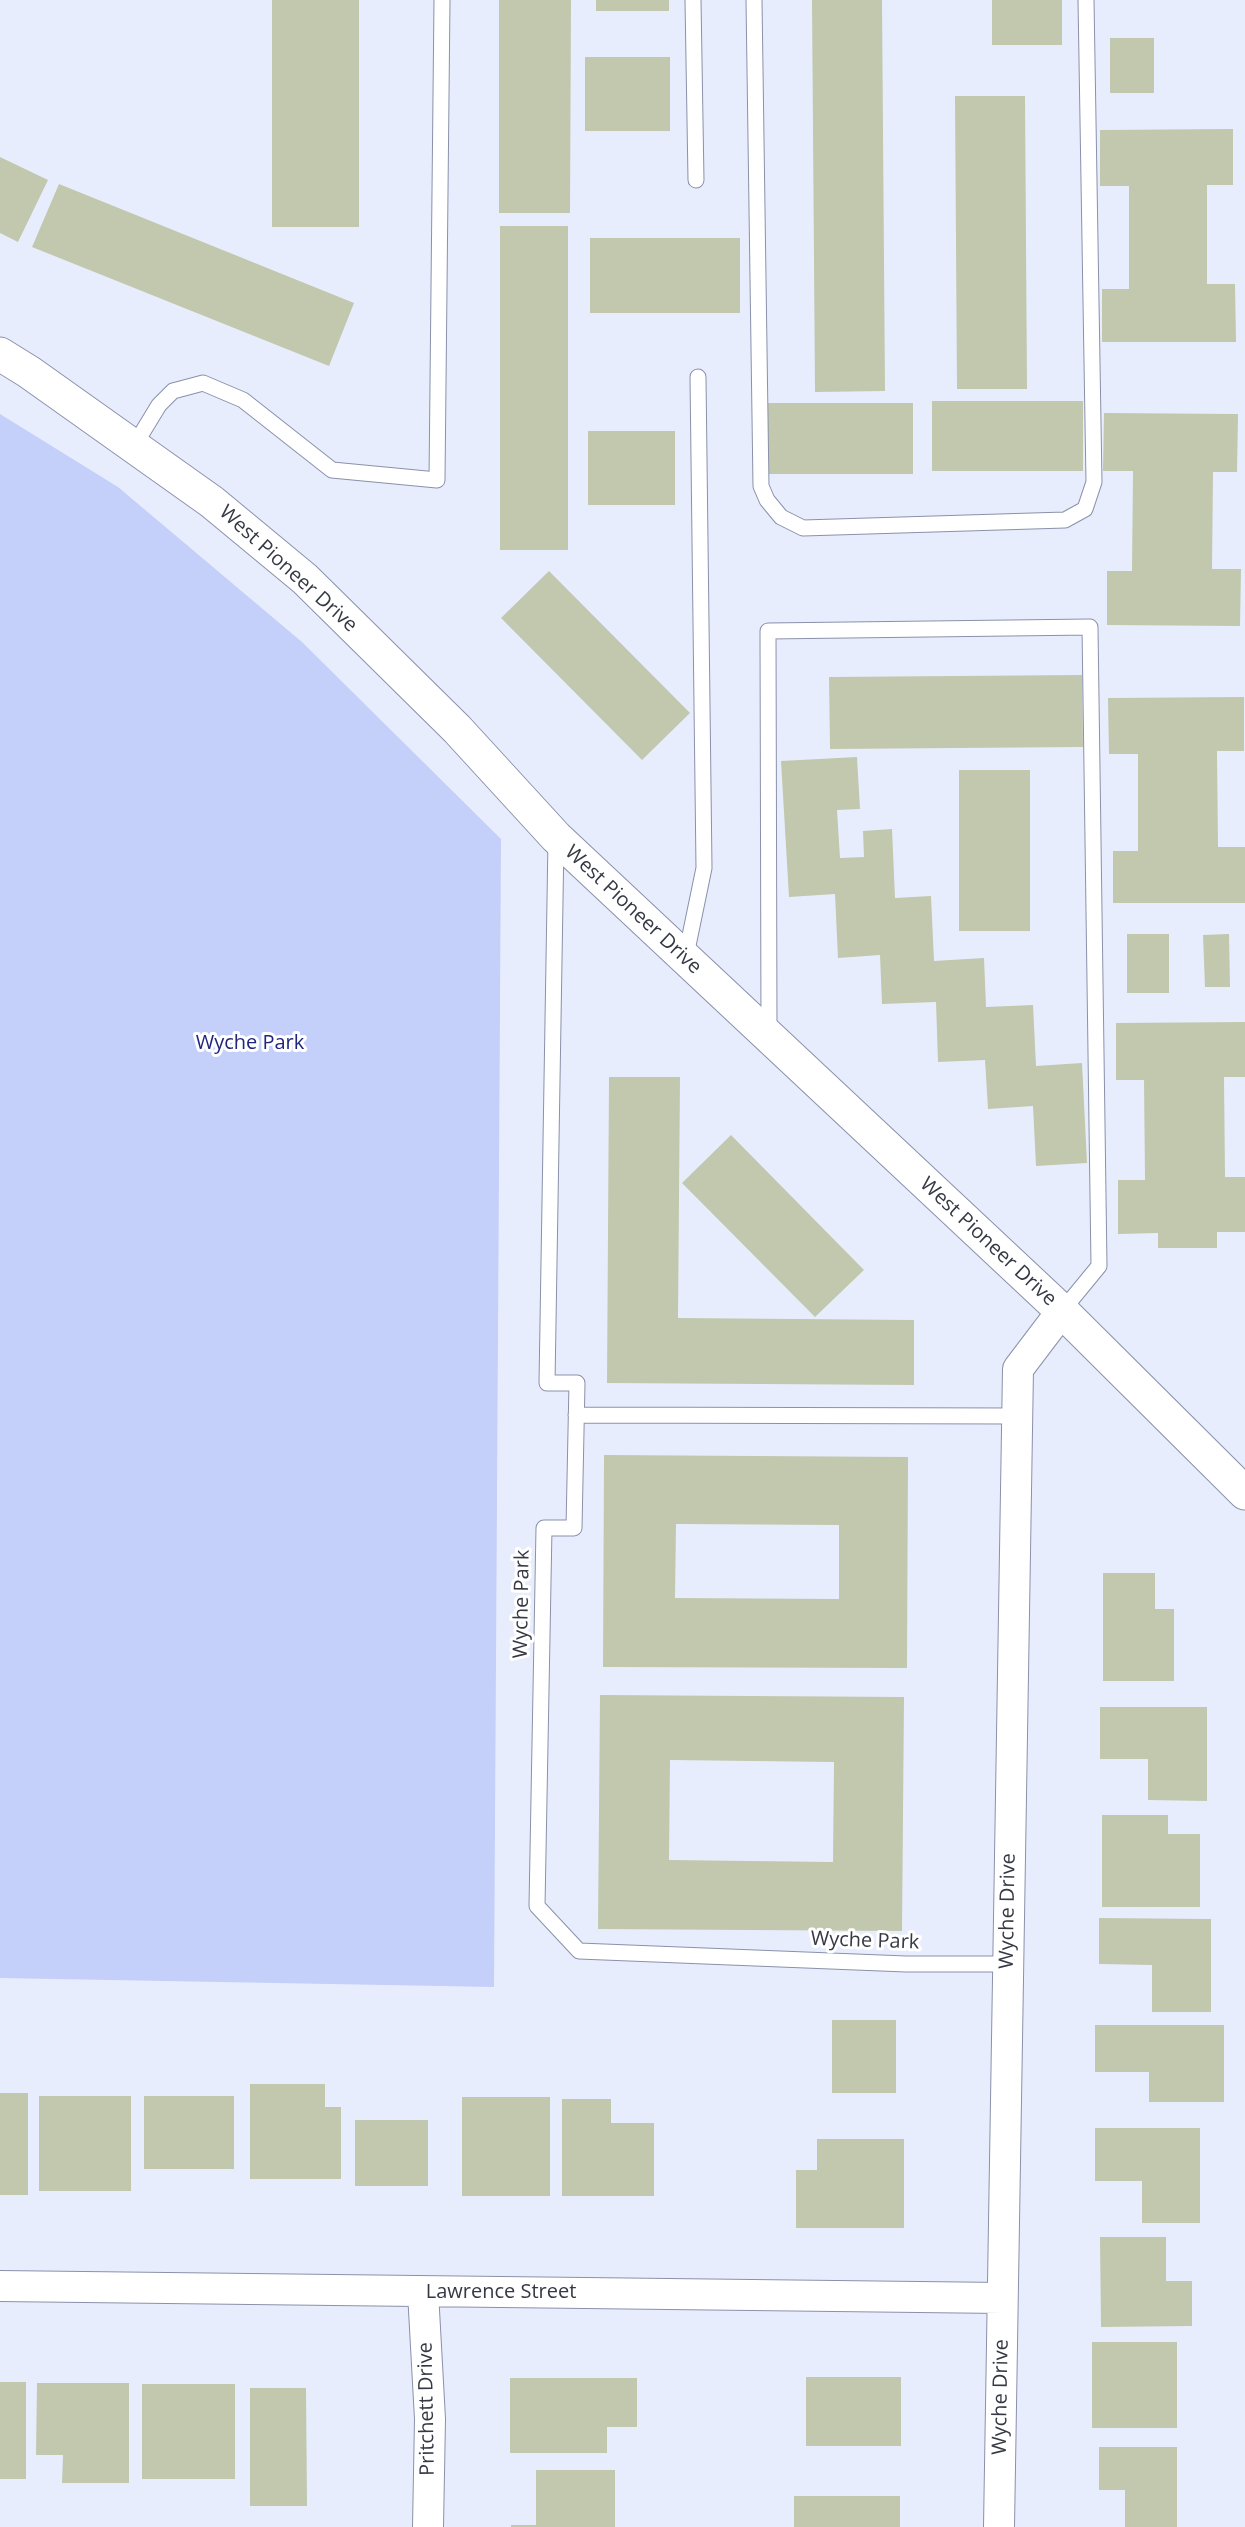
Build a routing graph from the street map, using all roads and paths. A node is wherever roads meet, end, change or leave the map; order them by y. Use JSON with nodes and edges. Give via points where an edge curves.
{"nodes":[{"id":1,"x":442,"y":0,"type":"edge"},
{"id":2,"x":693,"y":0,"type":"edge"},
{"id":3,"x":754,"y":0,"type":"edge"},
{"id":4,"x":1086,"y":0,"type":"edge"},
{"id":5,"x":696,"y":180,"type":"dead end"},
{"id":6,"x":0,"y":354,"type":"edge"},
{"id":7,"x":698,"y":377,"type":"dead end"},
{"id":8,"x":134,"y":446,"type":"junction"},
{"id":9,"x":556,"y":837,"type":"junction"},
{"id":10,"x":685,"y":960,"type":"junction"},
{"id":11,"x":769,"y":1037,"type":"junction"},
{"id":12,"x":1062,"y":1311,"type":"junction"},
{"id":13,"x":576,"y":1415,"type":"junction"},
{"id":14,"x":1017,"y":1416,"type":"junction"},
{"id":15,"x":1245,"y":1493,"type":"edge"},
{"id":16,"x":1007,"y":1964,"type":"junction"},
{"id":17,"x":0,"y":2286,"type":"edge"},
{"id":18,"x":423,"y":2292,"type":"junction"},
{"id":19,"x":1002,"y":2298,"type":"junction"},
{"id":20,"x":428,"y":2527,"type":"edge"},
{"id":21,"x":999,"y":2527,"type":"edge"}],
"edges":[{"from":1,"to":8,"type":"lane","via":[[437,480],[332,470],[243,400],[202,383],[174,391],[159,405]]},
{"from":2,"to":5,"type":"lane"},
{"from":3,"to":4,"type":"lane","via":[[761,486],[781,517],[803,528],[1065,519],[1085,509],[1094,482]]},
{"from":6,"to":8,"type":"main road","name":"West Pioneer Drive"},
{"from":7,"to":10,"type":"lane","via":[[704,868]]},
{"from":8,"to":9,"type":"main road","name":"West Pioneer Drive","via":[[212,502],[305,579],[457,729]]},
{"from":9,"to":10,"type":"main road","name":"West Pioneer Drive"},
{"from":9,"to":13,"type":"lane","name":"Wyche Park","via":[[547,1383],[577,1383]]},
{"from":10,"to":11,"type":"main road","name":"West Pioneer Drive"},
{"from":11,"to":12,"type":"main road","name":"West Pioneer Drive"},
{"from":11,"to":12,"type":"lane","via":[[768,631],[1090,627],[1099,1266]]},
{"from":12,"to":14,"type":"street","name":"Wyche Drive","via":[[1018,1369]]},
{"from":12,"to":15,"type":"main road","name":"West Pioneer Drive"},
{"from":13,"to":14,"type":"lane"},
{"from":13,"to":16,"type":"lane","name":"Wyche Park","via":[[574,1528],[544,1528],[537,1906],[579,1951],[906,1964]]},
{"from":14,"to":16,"type":"street","name":"Wyche Drive"},
{"from":16,"to":19,"type":"street","name":"Wyche Drive"},
{"from":17,"to":18,"type":"street","name":"Lawrence Street"},
{"from":18,"to":19,"type":"street","name":"Lawrence Street"},
{"from":18,"to":20,"type":"street","name":"Pritchett Drive","via":[[430,2419]]},
{"from":19,"to":21,"type":"street","name":"Wyche Drive"}]}
